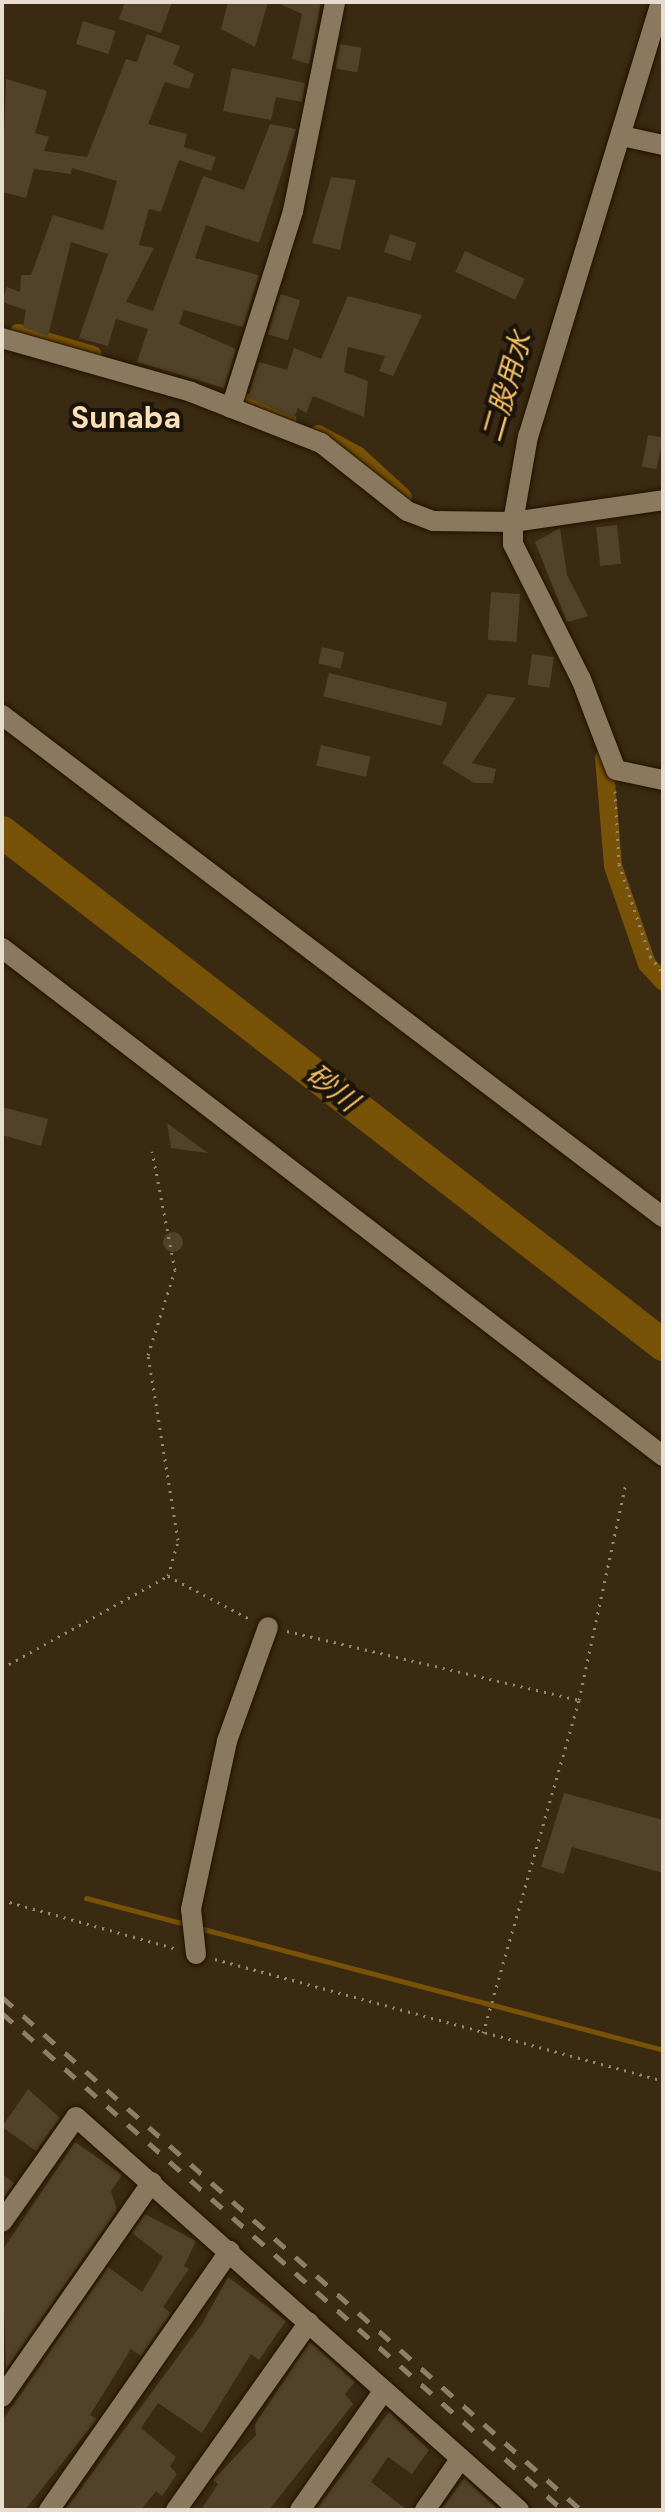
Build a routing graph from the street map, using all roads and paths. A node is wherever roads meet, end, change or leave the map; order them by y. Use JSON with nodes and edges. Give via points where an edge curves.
{"nodes":[{"id":1,"x":335,"y":2,"type":"edge"},
{"id":2,"x":661,"y":2,"type":"edge"},
{"id":3,"x":622,"y":136,"type":"junction"},
{"id":4,"x":663,"y":145,"type":"edge"},
{"id":5,"x":2,"y":338,"type":"edge"},
{"id":6,"x":231,"y":408,"type":"junction"},
{"id":7,"x":663,"y":500,"type":"edge"},
{"id":8,"x":513,"y":522,"type":"junction"},
{"id":9,"x":2,"y":715,"type":"edge"},
{"id":10,"x":616,"y":770,"type":"junction"},
{"id":11,"x":663,"y":780,"type":"edge"},
{"id":12,"x":2,"y":948,"type":"edge"},
{"id":13,"x":663,"y":973,"type":"edge"},
{"id":14,"x":152,"y":1151,"type":"dead end"},
{"id":15,"x":663,"y":1217,"type":"edge"},
{"id":16,"x":663,"y":1456,"type":"edge"},
{"id":17,"x":626,"y":1483,"type":"dead end"},
{"id":18,"x":168,"y":1576,"type":"junction"},
{"id":19,"x":268,"y":1627,"type":"junction"},
{"id":20,"x":2,"y":1668,"type":"edge"},
{"id":21,"x":579,"y":1700,"type":"junction"},
{"id":22,"x":2,"y":1900,"type":"edge"},
{"id":23,"x":196,"y":1954,"type":"junction"},
{"id":24,"x":483,"y":2033,"type":"junction"},
{"id":25,"x":663,"y":2081,"type":"edge"},
{"id":26,"x":152,"y":2182,"type":"junction"},
{"id":27,"x":2,"y":2222,"type":"edge"},
{"id":28,"x":230,"y":2251,"type":"junction"},
{"id":29,"x":309,"y":2322,"type":"junction"},
{"id":30,"x":384,"y":2390,"type":"junction"},
{"id":31,"x":2,"y":2397,"type":"edge"},
{"id":32,"x":461,"y":2458,"type":"junction"},
{"id":33,"x":49,"y":2510,"type":"edge"},
{"id":34,"x":176,"y":2510,"type":"edge"},
{"id":35,"x":300,"y":2510,"type":"edge"},
{"id":36,"x":425,"y":2510,"type":"edge"},
{"id":37,"x":519,"y":2510,"type":"edge"}],
"edges":[{"from":1,"to":6,"type":"street","via":[[293,211]]},
{"from":2,"to":3,"type":"street"},
{"from":3,"to":4,"type":"street"},
{"from":3,"to":8,"type":"street","via":[[528,436]]},
{"from":5,"to":6,"type":"street"},
{"from":6,"to":8,"type":"street","via":[[321,443],[407,511],[433,521]]},
{"from":7,"to":8,"type":"street"},
{"from":8,"to":10,"type":"street","via":[[513,544],[581,679]]},
{"from":9,"to":15,"type":"street"},
{"from":10,"to":11,"type":"street"},
{"from":10,"to":13,"type":"path","via":[[619,864],[650,956]]},
{"from":12,"to":16,"type":"street"},
{"from":14,"to":18,"type":"path","via":[[175,1270],[148,1355],[178,1540]]},
{"from":17,"to":21,"type":"path"},
{"from":18,"to":19,"type":"path"},
{"from":18,"to":20,"type":"path"},
{"from":19,"to":21,"type":"path"},
{"from":19,"to":23,"type":"street","via":[[227,1741],[191,1909]]},
{"from":21,"to":24,"type":"path"},
{"from":22,"to":23,"type":"path"},
{"from":23,"to":24,"type":"path"},
{"from":24,"to":25,"type":"path"},
{"from":26,"to":27,"type":"street","via":[[76,2117]]},
{"from":26,"to":28,"type":"street"},
{"from":26,"to":31,"type":"street"},
{"from":28,"to":29,"type":"street"},
{"from":28,"to":33,"type":"street"},
{"from":29,"to":30,"type":"street"},
{"from":29,"to":34,"type":"street"},
{"from":30,"to":32,"type":"street"},
{"from":30,"to":35,"type":"street"},
{"from":32,"to":36,"type":"street"},
{"from":32,"to":37,"type":"street"}]}
